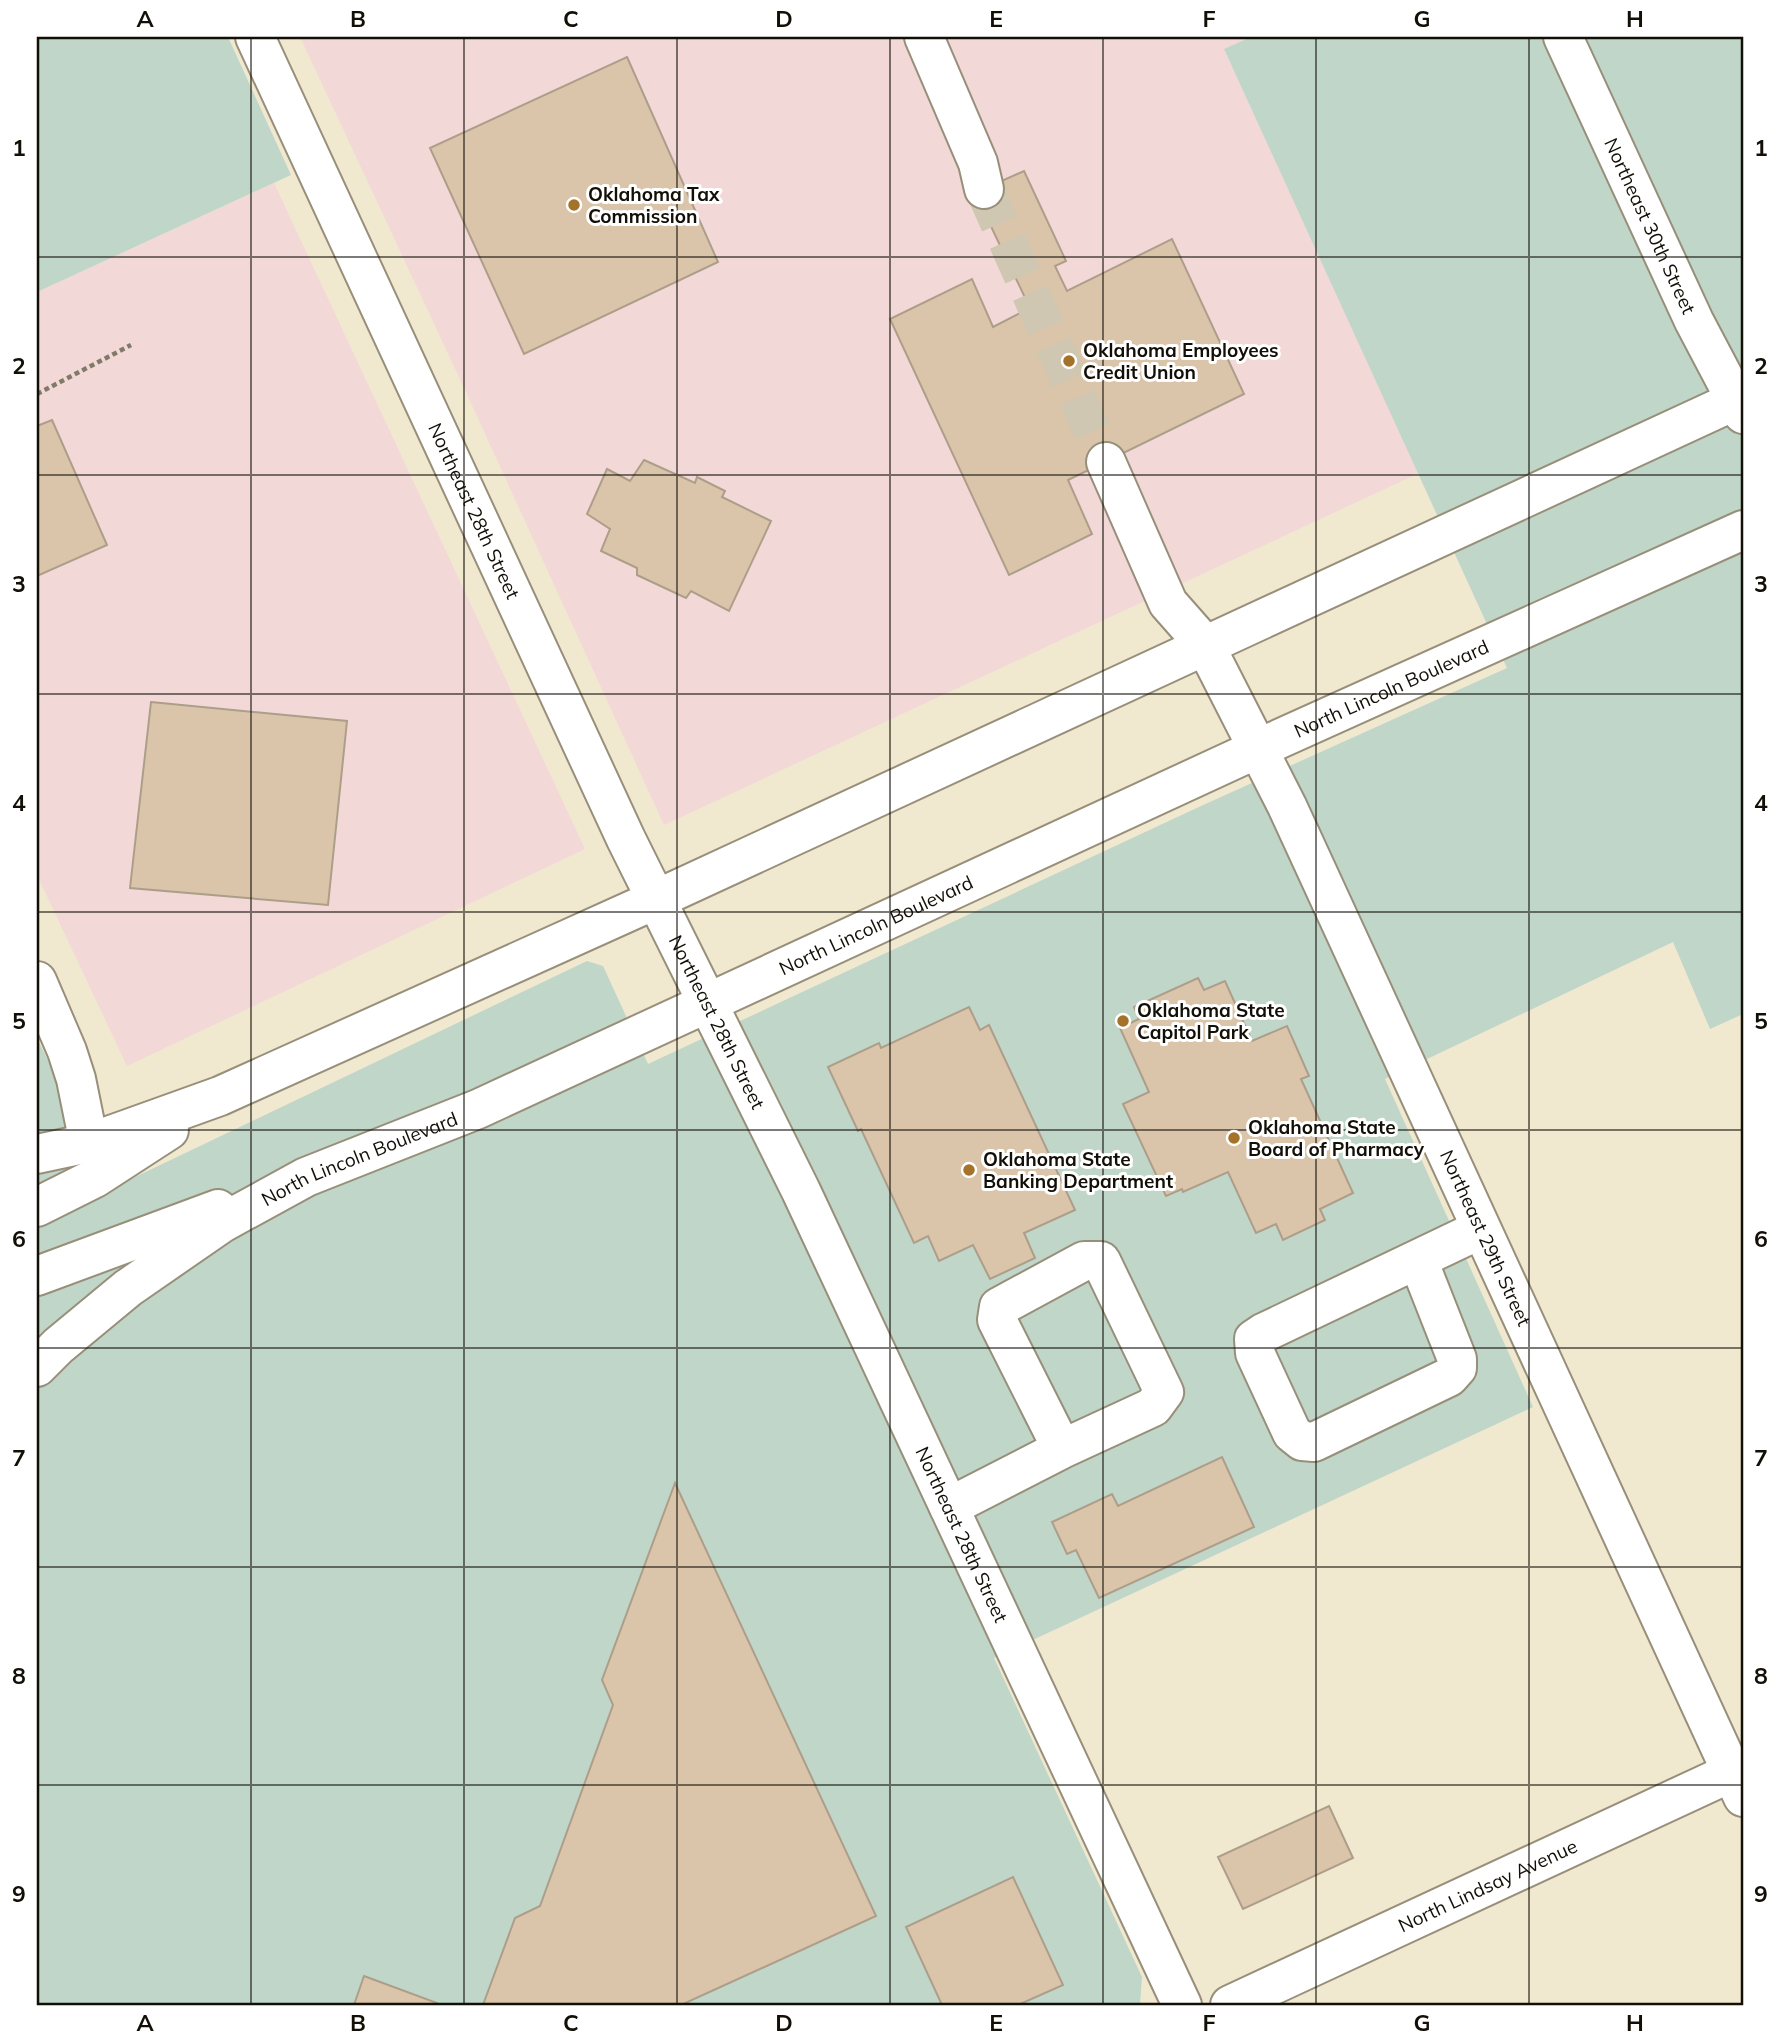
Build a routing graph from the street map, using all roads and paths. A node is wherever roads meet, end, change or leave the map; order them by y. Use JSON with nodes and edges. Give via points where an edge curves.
{"nodes":[{"id":1,"x":255,"y":37,"type":"edge"},
{"id":2,"x":923,"y":37,"type":"edge"},
{"id":3,"x":1563,"y":37,"type":"edge"},
{"id":4,"x":984,"y":189,"type":"tunnel mouth"},
{"id":5,"x":131,"y":345,"type":"dead end"},
{"id":6,"x":37,"y":394,"type":"edge"},
{"id":7,"x":1741,"y":404,"type":"edge"},
{"id":8,"x":1106,"y":462,"type":"tunnel mouth"},
{"id":9,"x":1743,"y":530,"type":"edge"},
{"id":10,"x":1205,"y":645,"type":"junction"},
{"id":11,"x":1257,"y":749,"type":"junction"},
{"id":12,"x":657,"y":899,"type":"junction"},
{"id":13,"x":37,"y":981,"type":"edge"},
{"id":14,"x":708,"y":1002,"type":"junction"},
{"id":15,"x":220,"y":1096,"type":"junction"},
{"id":16,"x":89,"y":1143,"type":"junction"},
{"id":17,"x":37,"y":1154,"type":"edge"},
{"id":18,"x":306,"y":1177,"type":"junction"},
{"id":19,"x":37,"y":1207,"type":"edge"},
{"id":20,"x":1482,"y":1229,"type":"junction"},
{"id":21,"x":1418,"y":1260,"type":"junction"},
{"id":22,"x":37,"y":1276,"type":"edge"},
{"id":23,"x":37,"y":1367,"type":"edge"},
{"id":24,"x":1062,"y":1449,"type":"junction"},
{"id":25,"x":949,"y":1507,"type":"junction"},
{"id":26,"x":1739,"y":1779,"type":"edge"},
{"id":27,"x":1182,"y":2005,"type":"edge"},
{"id":28,"x":1230,"y":2005,"type":"edge"}],
"edges":[{"from":1,"to":12,"type":"street","name":"Northeast 28th Street"},
{"from":2,"to":4,"type":"street","via":[[978,163]]},
{"from":3,"to":7,"type":"street","name":"Northeast 30th Street","via":[[1694,321]]},
{"from":5,"to":6,"type":"path"},
{"from":7,"to":10,"type":"street"},
{"from":8,"to":10,"type":"street","name":"Northeast 29th Street","via":[[1168,603]]},
{"from":9,"to":11,"type":"street","name":"North Lincoln Boulevard"},
{"from":10,"to":11,"type":"street","name":"Northeast 29th Street"},
{"from":10,"to":12,"type":"street"},
{"from":11,"to":14,"type":"street","name":"North Lincoln Boulevard"},
{"from":11,"to":20,"type":"street","name":"Northeast 29th Street"},
{"from":12,"to":14,"type":"street","name":"Northeast 28th Street"},
{"from":12,"to":15,"type":"street"},
{"from":13,"to":16,"type":"street","via":[[70,1060]]},
{"from":14,"to":18,"type":"street","name":"North Lincoln Boulevard","via":[[478,1110]]},
{"from":14,"to":25,"type":"street","name":"Northeast 28th Street"},
{"from":15,"to":16,"type":"street"},
{"from":15,"to":19,"type":"street","via":[[95,1178]]},
{"from":16,"to":17,"type":"street"},
{"from":18,"to":22,"type":"street"},
{"from":18,"to":23,"type":"street","name":"North Lincoln Boulevard","via":[[222,1223],[139,1281]]},
{"from":20,"to":21,"type":"street"},
{"from":20,"to":26,"type":"street","name":"Northeast 29th Street"},
{"from":21,"to":21,"type":"street","via":[[1254,1339],[1255,1353],[1292,1433],[1302,1441],[1314,1442],[1449,1377],[1457,1368]]},
{"from":24,"to":24,"type":"street","via":[[1153,1407],[1164,1392],[1101,1261],[1084,1261],[999,1307],[997,1320]]},
{"from":24,"to":25,"type":"street"},
{"from":25,"to":27,"type":"street","name":"Northeast 28th Street"},
{"from":26,"to":28,"type":"street","name":"North Lindsay Avenue"}]}
